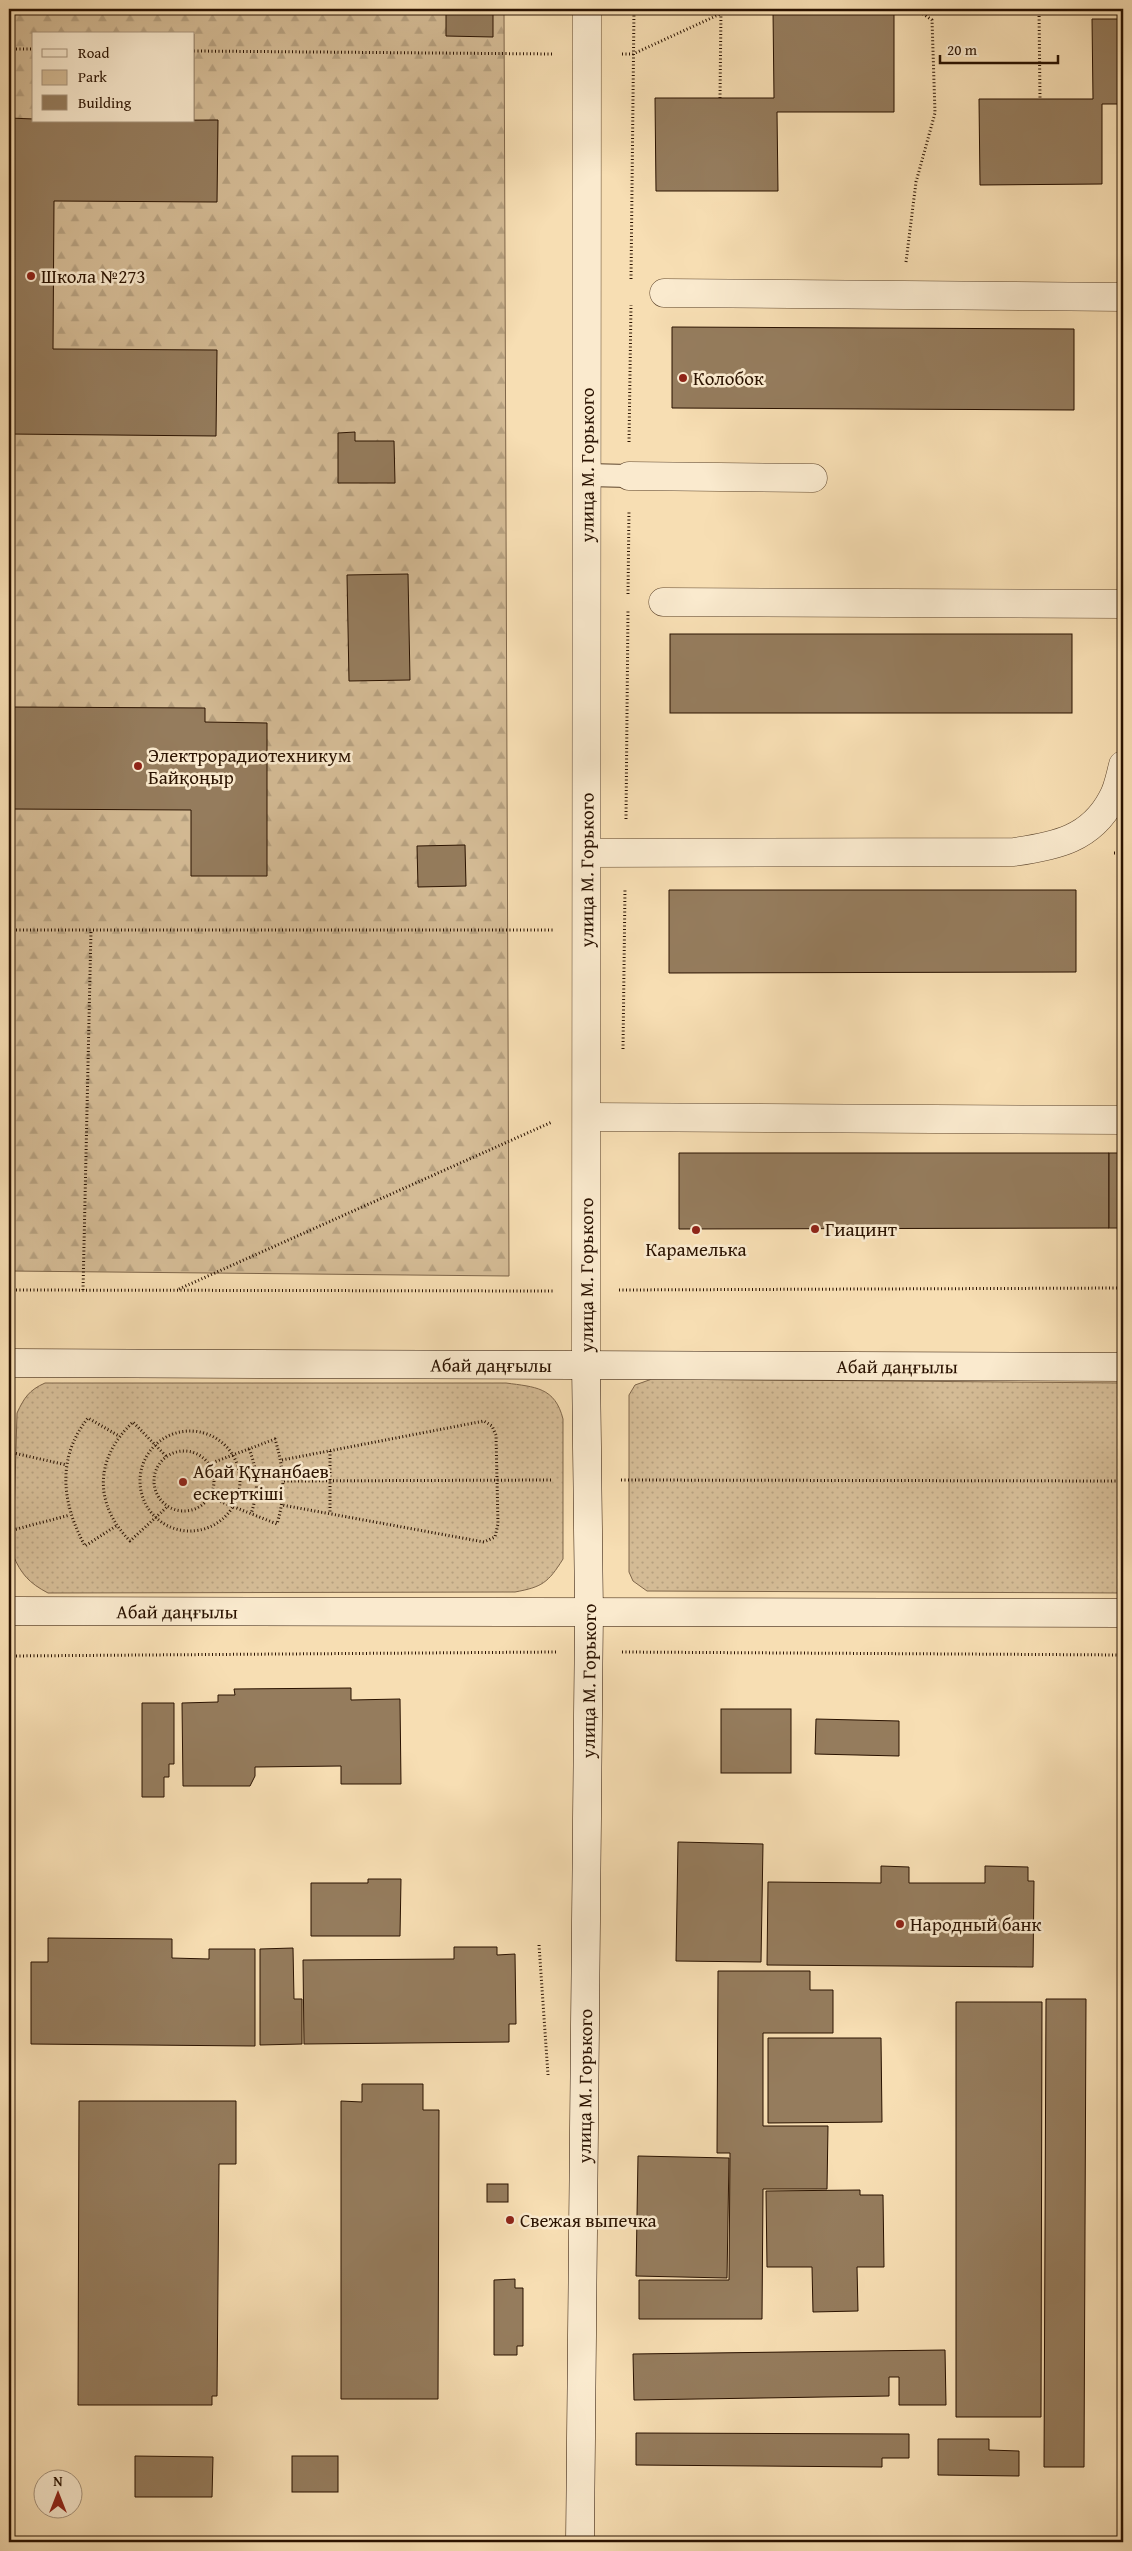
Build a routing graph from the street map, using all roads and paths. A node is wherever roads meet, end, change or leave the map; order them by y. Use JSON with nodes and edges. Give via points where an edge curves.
{"nodes":[{"id":1,"x":588,"y":9,"type":"edge"},
{"id":2,"x":634,"y":9,"type":"edge"},
{"id":3,"x":721,"y":9,"type":"edge"},
{"id":4,"x":731,"y":9,"type":"edge"},
{"id":5,"x":916,"y":9,"type":"edge"},
{"id":6,"x":1039,"y":9,"type":"edge"},
{"id":7,"x":721,"y":14,"type":"junction"},
{"id":8,"x":9,"y":49,"type":"edge"},
{"id":9,"x":32,"y":49,"type":"edge"},
{"id":10,"x":195,"y":51,"type":"edge"},
{"id":11,"x":560,"y":54,"type":"dead end"},
{"id":12,"x":633,"y":54,"type":"junction"},
{"id":13,"x":720,"y":98,"type":"dead end"},
{"id":14,"x":1040,"y":99,"type":"dead end"},
{"id":15,"x":631,"y":284,"type":"dead end"},
{"id":16,"x":664,"y":293,"type":"dead end"},
{"id":17,"x":902,"y":295,"type":"junction"},
{"id":18,"x":1123,"y":297,"type":"edge"},
{"id":19,"x":631,"y":303,"type":"dead end"},
{"id":20,"x":588,"y":475,"type":"junction"},
{"id":21,"x":629,"y":476,"type":"junction"},
{"id":22,"x":813,"y":478,"type":"dead end"},
{"id":23,"x":628,"y":595,"type":"dead end"},
{"id":24,"x":663,"y":602,"type":"dead end"},
{"id":25,"x":1123,"y":604,"type":"edge"},
{"id":26,"x":628,"y":605,"type":"dead end"},
{"id":27,"x":1123,"y":765,"type":"edge"},
{"id":28,"x":587,"y":854,"type":"junction"},
{"id":29,"x":626,"y":854,"type":"junction"},
{"id":30,"x":9,"y":930,"type":"edge"},
{"id":31,"x":91,"y":930,"type":"junction"},
{"id":32,"x":557,"y":930,"type":"dead end"},
{"id":33,"x":623,"y":1058,"type":"dead end"},
{"id":34,"x":587,"y":1117,"type":"junction"},
{"id":35,"x":1123,"y":1120,"type":"edge"},
{"id":36,"x":82,"y":1290,"type":"dead end"},
{"id":37,"x":176,"y":1290,"type":"dead end"},
{"id":38,"x":9,"y":1363,"type":"edge"},
{"id":39,"x":586,"y":1364,"type":"junction"},
{"id":40,"x":1123,"y":1367,"type":"edge"},
{"id":41,"x":119,"y":1436,"type":"junction"},
{"id":42,"x":155,"y":1445,"type":"junction"},
{"id":43,"x":250,"y":1449,"type":"junction"},
{"id":44,"x":330,"y":1450,"type":"junction"},
{"id":45,"x":9,"y":1452,"type":"edge"},
{"id":46,"x":233,"y":1455,"type":"junction"},
{"id":47,"x":166,"y":1456,"type":"junction"},
{"id":48,"x":282,"y":1460,"type":"junction"},
{"id":49,"x":209,"y":1464,"type":"junction"},
{"id":50,"x":67,"y":1465,"type":"junction"},
{"id":51,"x":497,"y":1480,"type":"junction"},
{"id":52,"x":588,"y":1480,"type":"junction"},
{"id":53,"x":284,"y":1481,"type":"junction"},
{"id":54,"x":331,"y":1481,"type":"junction"},
{"id":55,"x":1123,"y":1481,"type":"edge"},
{"id":56,"x":209,"y":1498,"type":"junction"},
{"id":57,"x":282,"y":1505,"type":"junction"},
{"id":58,"x":167,"y":1507,"type":"junction"},
{"id":59,"x":234,"y":1507,"type":"junction"},
{"id":60,"x":251,"y":1514,"type":"junction"},
{"id":61,"x":330,"y":1514,"type":"junction"},
{"id":62,"x":70,"y":1515,"type":"junction"},
{"id":63,"x":155,"y":1518,"type":"junction"},
{"id":64,"x":116,"y":1526,"type":"junction"},
{"id":65,"x":9,"y":1531,"type":"edge"},
{"id":66,"x":9,"y":1611,"type":"edge"},
{"id":67,"x":589,"y":1612,"type":"junction"},
{"id":68,"x":1123,"y":1613,"type":"edge"},
{"id":69,"x":580,"y":2542,"type":"edge"}],
"edges":[{"from":1,"to":20,"type":"street","name":"улица М. Горького"},
{"from":2,"to":12,"type":"path"},
{"from":3,"to":7,"type":"path"},
{"from":4,"to":7,"type":"path"},
{"from":5,"to":17,"type":"path","via":[[932,20],[935,113],[916,182]]},
{"from":6,"to":14,"type":"path"},
{"from":7,"to":12,"type":"path"},
{"from":7,"to":13,"type":"path"},
{"from":8,"to":9,"type":"path"},
{"from":10,"to":11,"type":"path"},
{"from":12,"to":15,"type":"path"},
{"from":16,"to":17,"type":"street"},
{"from":17,"to":18,"type":"street"},
{"from":19,"to":21,"type":"path"},
{"from":20,"to":21,"type":"lane"},
{"from":20,"to":28,"type":"street","name":"улица М. Горького"},
{"from":21,"to":22,"type":"street"},
{"from":21,"to":23,"type":"path"},
{"from":24,"to":25,"type":"street"},
{"from":26,"to":29,"type":"path"},
{"from":27,"to":29,"type":"street","via":[[1113,799],[1090,829],[1054,846],[1014,852]]},
{"from":28,"to":29,"type":"street"},
{"from":28,"to":34,"type":"street","name":"улица М. Горького"},
{"from":29,"to":33,"type":"path"},
{"from":30,"to":31,"type":"path"},
{"from":31,"to":32,"type":"path"},
{"from":31,"to":36,"type":"path"},
{"from":34,"to":35,"type":"street"},
{"from":34,"to":37,"type":"path","via":[[556,1120]]},
{"from":34,"to":39,"type":"street","name":"улица М. Горького"},
{"from":38,"to":39,"type":"street","name":"Абай даңғылы"},
{"from":39,"to":40,"type":"street","name":"Абай даңғылы"},
{"from":39,"to":52,"type":"street","name":"улица М. Горького"},
{"from":41,"to":42,"type":"path","via":[[133,1422]]},
{"from":41,"to":50,"type":"path","via":[[88,1418],[72,1444]]},
{"from":41,"to":64,"type":"path","via":[[107,1458],[103,1488]]},
{"from":42,"to":46,"type":"path","via":[[178,1432],[198,1431],[216,1438]]},
{"from":42,"to":47,"type":"path"},
{"from":42,"to":63,"type":"path","via":[[142,1464],[139,1482],[144,1502]]},
{"from":43,"to":46,"type":"path"},
{"from":43,"to":48,"type":"path","via":[[275,1440]]},
{"from":43,"to":60,"type":"path","via":[[258,1478]]},
{"from":44,"to":48,"type":"path"},
{"from":44,"to":51,"type":"path","via":[[484,1420],[496,1435]]},
{"from":44,"to":54,"type":"path"},
{"from":45,"to":50,"type":"path"},
{"from":46,"to":49,"type":"path"},
{"from":46,"to":59,"type":"path","via":[[240,1479]]},
{"from":47,"to":49,"type":"path","via":[[189,1451]]},
{"from":47,"to":58,"type":"path","via":[[155,1470],[153,1482],[156,1494]]},
{"from":48,"to":53,"type":"path"},
{"from":49,"to":56,"type":"path","via":[[214,1480]]},
{"from":50,"to":62,"type":"path","via":[[65,1486]]},
{"from":51,"to":52,"type":"path"},
{"from":51,"to":54,"type":"path"},
{"from":51,"to":61,"type":"path","via":[[498,1524],[495,1537],[484,1542]]},
{"from":52,"to":55,"type":"path"},
{"from":52,"to":67,"type":"street","name":"улица М. Горького"},
{"from":53,"to":54,"type":"path"},
{"from":53,"to":57,"type":"path"},
{"from":54,"to":61,"type":"path"},
{"from":56,"to":58,"type":"path","via":[[201,1507],[190,1511]]},
{"from":56,"to":59,"type":"path"},
{"from":57,"to":60,"type":"path","via":[[277,1524]]},
{"from":57,"to":61,"type":"path"},
{"from":58,"to":63,"type":"path"},
{"from":59,"to":60,"type":"path"},
{"from":59,"to":63,"type":"path","via":[[211,1527],[192,1531],[172,1528]]},
{"from":62,"to":64,"type":"path","via":[[85,1546]]},
{"from":62,"to":65,"type":"path"},
{"from":63,"to":64,"type":"path","via":[[130,1541]]},
{"from":66,"to":67,"type":"street","name":"Абай даңғылы"},
{"from":67,"to":68,"type":"street","name":"Абай даңғылы"},
{"from":67,"to":69,"type":"street","name":"улица М. Горького"}]}
